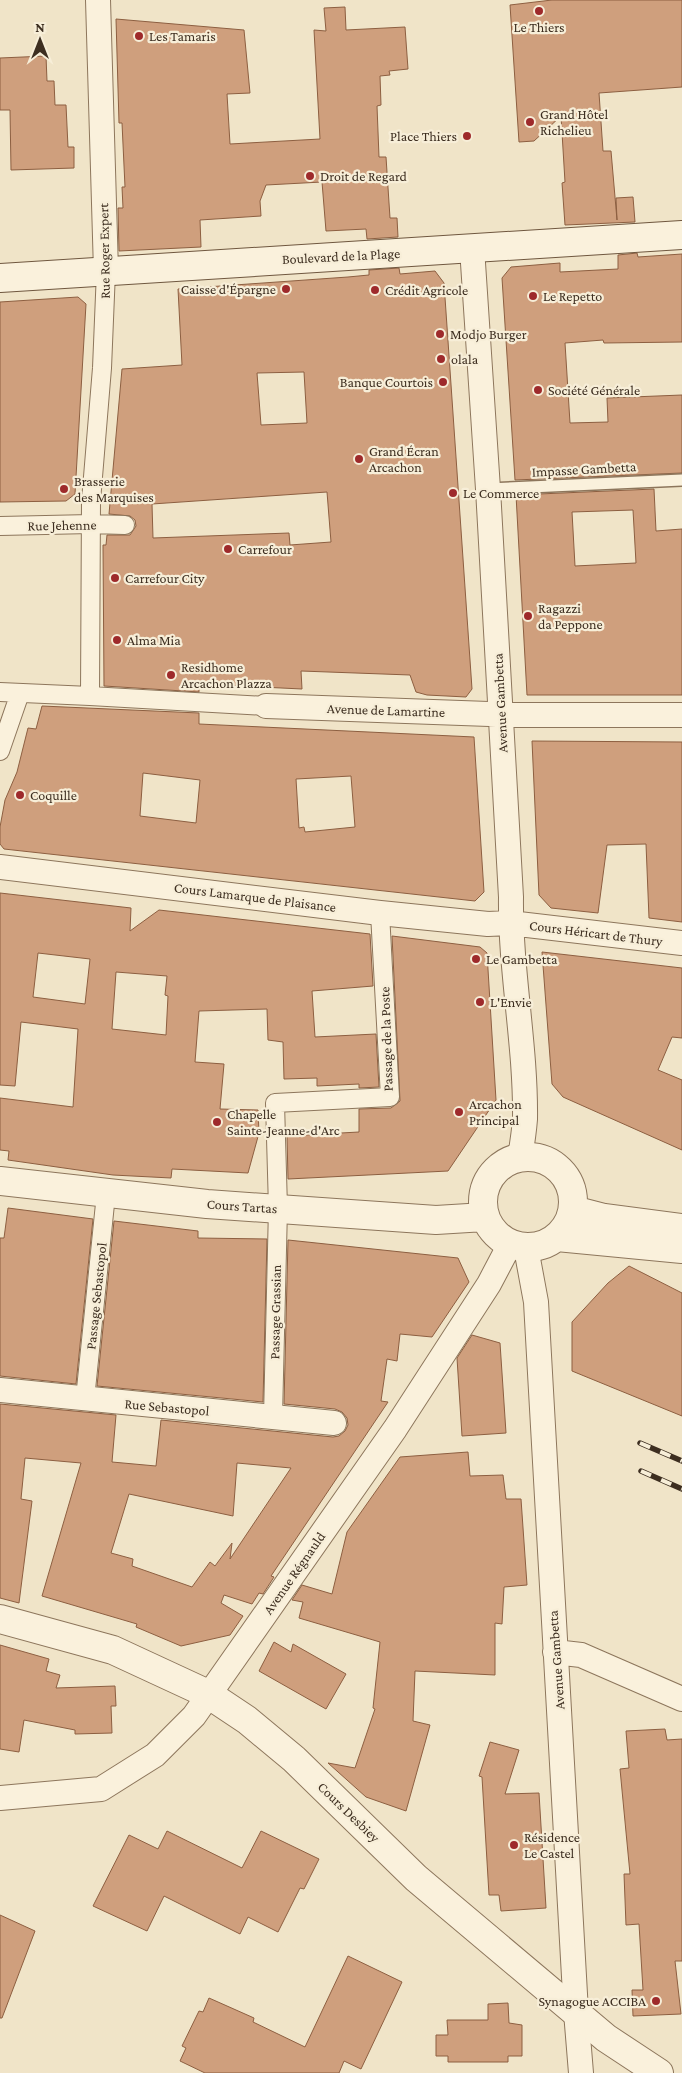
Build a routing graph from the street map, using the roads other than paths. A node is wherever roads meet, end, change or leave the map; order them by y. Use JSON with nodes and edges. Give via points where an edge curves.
{"nodes":[{"id":1,"x":98,"y":0,"type":"edge"},
{"id":2,"x":682,"y":235,"type":"edge"},
{"id":3,"x":472,"y":248,"type":"junction"},
{"id":4,"x":106,"y":271,"type":"junction"},
{"id":5,"x":0,"y":278,"type":"edge"},
{"id":6,"x":682,"y":480,"type":"edge"},
{"id":7,"x":488,"y":489,"type":"junction"},
{"id":8,"x":91,"y":524,"type":"junction"},
{"id":9,"x":125,"y":525,"type":"dead end"},
{"id":10,"x":0,"y":526,"type":"edge"},
{"id":11,"x":0,"y":692,"type":"edge"},
{"id":12,"x":20,"y":693,"type":"junction"},
{"id":13,"x":90,"y":696,"type":"junction"},
{"id":14,"x":266,"y":706,"type":"joint"},
{"id":15,"x":501,"y":715,"type":"junction"},
{"id":16,"x":682,"y":715,"type":"edge"},
{"id":17,"x":0,"y":751,"type":"edge"},
{"id":18,"x":0,"y":866,"type":"edge"},
{"id":19,"x":380,"y":913,"type":"junction"},
{"id":20,"x":510,"y":922,"type":"junction"},
{"id":21,"x":682,"y":943,"type":"edge"},
{"id":22,"x":520,"y":1158,"type":"junction"},
{"id":23,"x":0,"y":1181,"type":"edge"},
{"id":24,"x":106,"y":1194,"type":"junction"},
{"id":25,"x":278,"y":1208,"type":"junction"},
{"id":26,"x":573,"y":1210,"type":"junction"},
{"id":27,"x":485,"y":1217,"type":"junction"},
{"id":28,"x":682,"y":1228,"type":"edge"},
{"id":29,"x":557,"y":1237,"type":"junction"},
{"id":30,"x":518,"y":1246,"type":"junction"},
{"id":31,"x":682,"y":1249,"type":"edge"},
{"id":32,"x":0,"y":1390,"type":"edge"},
{"id":33,"x":85,"y":1399,"type":"junction"},
{"id":34,"x":273,"y":1416,"type":"junction"},
{"id":35,"x":334,"y":1423,"type":"dead end"},
{"id":36,"x":0,"y":1619,"type":"edge"},
{"id":37,"x":555,"y":1652,"type":"junction"},
{"id":38,"x":208,"y":1694,"type":"junction"},
{"id":39,"x":682,"y":1699,"type":"edge"},
{"id":40,"x":0,"y":1798,"type":"edge"},
{"id":41,"x":576,"y":2012,"type":"junction"},
{"id":42,"x":581,"y":2073,"type":"edge"},
{"id":43,"x":659,"y":2073,"type":"edge"}],
"edges":[{"from":1,"to":4,"type":"street","name":"Rue Roger Expert"},
{"from":2,"to":3,"type":"street","name":"Boulevard de la Plage"},
{"from":3,"to":4,"type":"street","name":"Boulevard de la Plage"},
{"from":3,"to":7,"type":"street","name":"Avenue Gambetta"},
{"from":4,"to":5,"type":"street","name":"Boulevard de la Plage"},
{"from":4,"to":8,"type":"street","name":"Rue Roger Expert"},
{"from":6,"to":7,"type":"lane","name":"Impasse Gambetta"},
{"from":7,"to":15,"type":"street","name":"Avenue Gambetta"},
{"from":8,"to":9,"type":"street","name":"Rue Jehenne"},
{"from":8,"to":10,"type":"street","name":"Rue Jehenne"},
{"from":8,"to":13,"type":"street","name":"Rue Roger Expert"},
{"from":11,"to":12,"type":"street","name":"Avenue de Lamartine"},
{"from":12,"to":13,"type":"street","name":"Avenue de Lamartine"},
{"from":12,"to":17,"type":"street"},
{"from":13,"to":14,"type":"street","name":"Avenue de Lamartine"},
{"from":14,"to":15,"type":"street","name":"Avenue de Lamartine"},
{"from":15,"to":16,"type":"street","name":"Avenue de Lamartine"},
{"from":15,"to":20,"type":"street","name":"Avenue Gambetta"},
{"from":18,"to":19,"type":"street","name":"Cours Lamarque de Plaisance"},
{"from":19,"to":20,"type":"street","name":"Cours Lamarque de Plaisance","via":[[488,924]]},
{"from":19,"to":25,"type":"street","name":"Passage de la Poste","via":[[390,1097],[275,1102]]},
{"from":20,"to":21,"type":"street","name":"Cours Héricart de Thury"},
{"from":20,"to":22,"type":"street","name":"Avenue Gambetta","via":[[525,1120]]},
{"from":22,"to":26,"type":"street","via":[[549,1162],[560,1170],[569,1182]]},
{"from":22,"to":27,"type":"street","via":[[506,1163],[486,1186]]},
{"from":23,"to":24,"type":"street","name":"Cours Tartas"},
{"from":24,"to":25,"type":"street","name":"Cours Tartas"},
{"from":24,"to":33,"type":"street","name":"Passage Sebastopol"},
{"from":25,"to":27,"type":"street","name":"Cours Tartas","via":[[436,1220]]},
{"from":25,"to":34,"type":"street","name":"Passage Grassian"},
{"from":26,"to":28,"type":"street","via":[[604,1218]]},
{"from":26,"to":29,"type":"street","via":[[570,1220]]},
{"from":27,"to":30,"type":"street","via":[[499,1237]]},
{"from":29,"to":30,"type":"street","via":[[538,1247]]},
{"from":29,"to":31,"type":"street"},
{"from":30,"to":37,"type":"street","name":"Avenue Gambetta","via":[[536,1302]]},
{"from":30,"to":38,"type":"street","name":"Avenue Régnauld","via":[[489,1284],[395,1429]]},
{"from":32,"to":33,"type":"street","name":"Rue Sebastopol"},
{"from":33,"to":34,"type":"street","name":"Rue Sebastopol"},
{"from":34,"to":35,"type":"street","name":"Rue Sebastopol"},
{"from":36,"to":38,"type":"street","name":"Cours Desbiey","via":[[113,1650]]},
{"from":37,"to":39,"type":"street","via":[[581,1655]]},
{"from":37,"to":41,"type":"street","name":"Avenue Gambetta"},
{"from":38,"to":40,"type":"street","name":"Avenue Régnauld","via":[[194,1716],[155,1756],[101,1789]]},
{"from":38,"to":41,"type":"street","name":"Cours Desbiey","via":[[248,1720],[294,1759],[416,1878]]},
{"from":41,"to":42,"type":"street","name":"Avenue Gambetta"},
{"from":41,"to":43,"type":"street","name":"Cours Desbiey","via":[[606,2038]]}]}
